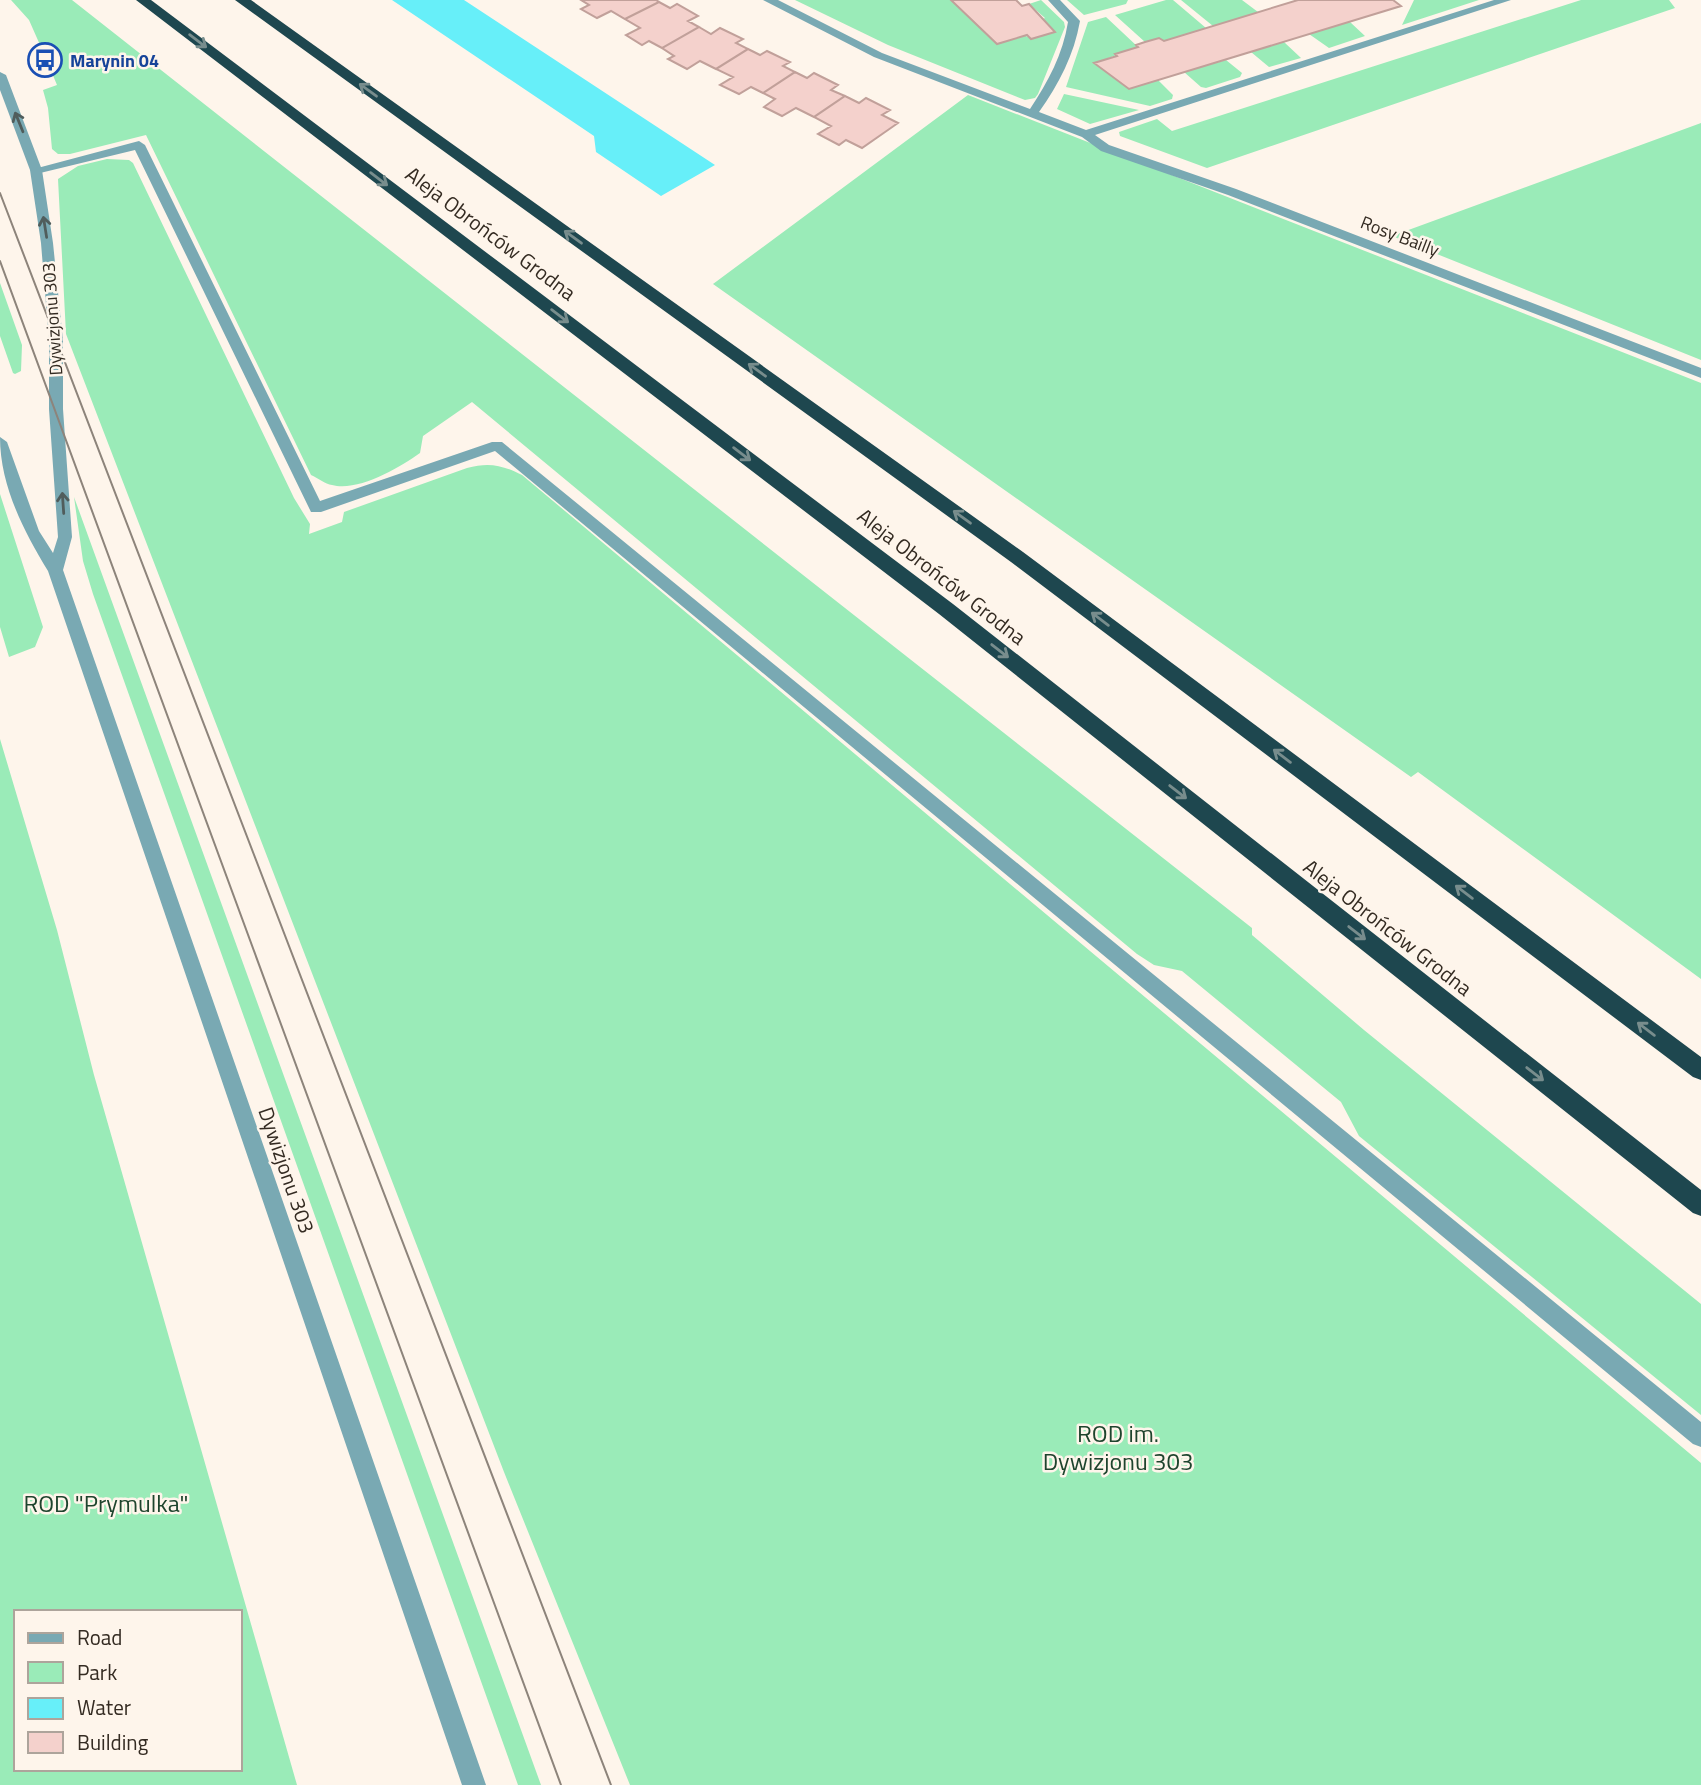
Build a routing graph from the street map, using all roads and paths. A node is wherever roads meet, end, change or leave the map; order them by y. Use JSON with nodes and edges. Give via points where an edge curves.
{"nodes":[{"id":1,"x":144,"y":0,"type":"edge"},
{"id":2,"x":242,"y":0,"type":"edge"},
{"id":3,"x":769,"y":0,"type":"edge"},
{"id":4,"x":1054,"y":0,"type":"edge"},
{"id":5,"x":1505,"y":0,"type":"edge"},
{"id":6,"x":0,"y":75,"type":"edge"},
{"id":7,"x":1033,"y":113,"type":"junction"},
{"id":8,"x":1086,"y":134,"type":"junction"},
{"id":9,"x":36,"y":170,"type":"junction"},
{"id":10,"x":1701,"y":373,"type":"edge"},
{"id":11,"x":0,"y":442,"type":"edge"},
{"id":12,"x":55,"y":570,"type":"junction"},
{"id":13,"x":1701,"y":1070,"type":"edge"},
{"id":14,"x":1701,"y":1205,"type":"edge"},
{"id":15,"x":1701,"y":1436,"type":"edge"},
{"id":16,"x":474,"y":1785,"type":"edge"}],
"edges":[{"from":1,"to":14,"type":"highway","name":"Aleja Obrońców Grodna","one_way":true,"via":[[946,609]]},
{"from":13,"to":2,"type":"highway","name":"Aleja Obrońców Grodna","one_way":true,"via":[[1017,557]]},
{"from":3,"to":7,"type":"street","name":"Rosy Bailly","via":[[878,55]]},
{"from":4,"to":7,"type":"street","via":[[1074,21],[1073,33]]},
{"from":5,"to":8,"type":"street"},
{"from":9,"to":6,"type":"street","name":"Dywizjonu 303","one_way":true},
{"from":7,"to":8,"type":"street","name":"Rosy Bailly"},
{"from":8,"to":10,"type":"street","name":"Rosy Bailly","via":[[1105,148],[1232,192]]},
{"from":12,"to":9,"type":"street","name":"Dywizjonu 303","one_way":true,"via":[[65,537],[56,341]]},
{"from":9,"to":15,"type":"street","via":[[139,145],[316,508],[497,445]]},
{"from":11,"to":12,"type":"street","name":"Dywizjonu 303","via":[[32,532]]},
{"from":12,"to":16,"type":"street","name":"Dywizjonu 303"}]}
